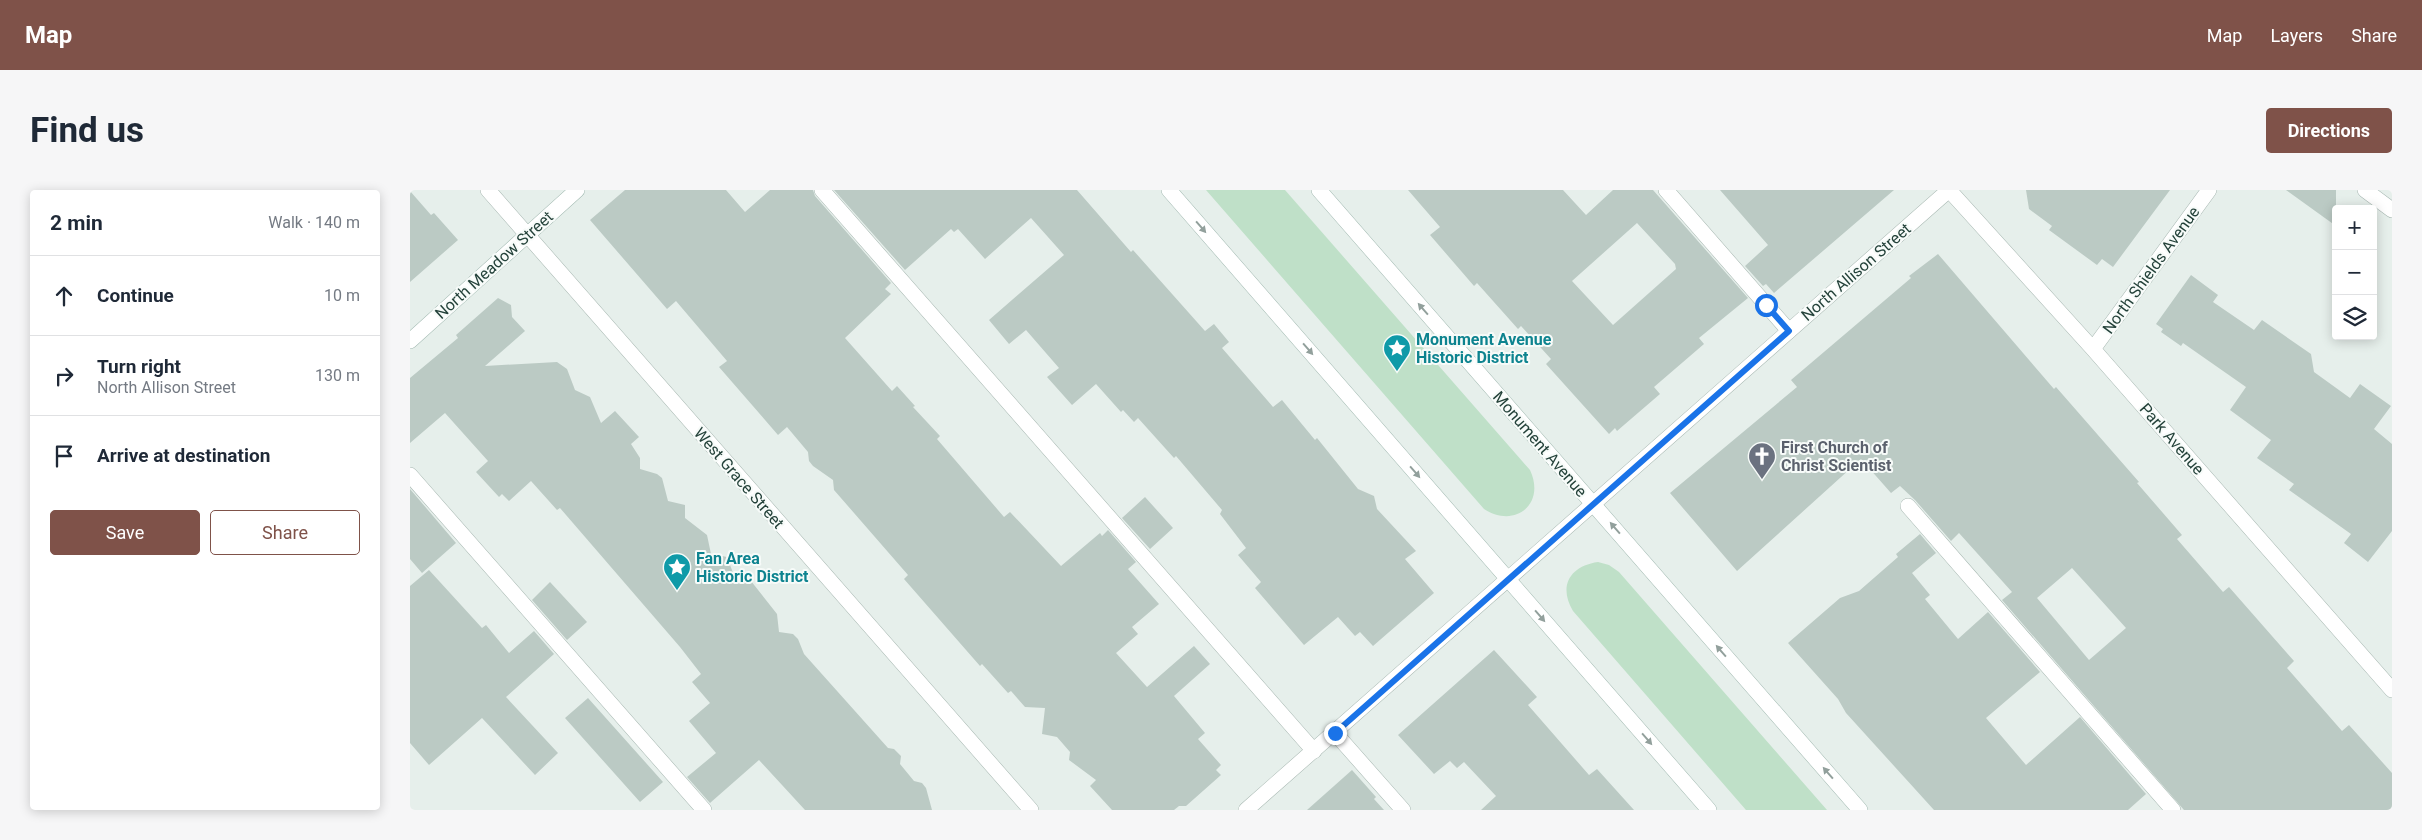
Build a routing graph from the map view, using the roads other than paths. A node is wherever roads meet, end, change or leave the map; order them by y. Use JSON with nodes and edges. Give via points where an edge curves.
{"nodes":[{"id":1,"x":488,"y":190,"type":"edge"},
{"id":2,"x":577,"y":190,"type":"edge"},
{"id":3,"x":822,"y":190,"type":"edge"},
{"id":4,"x":1170,"y":190,"type":"edge"},
{"id":5,"x":1319,"y":190,"type":"edge"},
{"id":6,"x":1666,"y":190,"type":"edge"},
{"id":7,"x":1949,"y":190,"type":"edge"},
{"id":8,"x":2209,"y":190,"type":"edge"},
{"id":9,"x":2365,"y":190,"type":"edge"},
{"id":10,"x":2392,"y":210,"type":"edge"},
{"id":11,"x":527,"y":236,"type":"junction"},
{"id":12,"x":1789,"y":331,"type":"junction"},
{"id":13,"x":410,"y":341,"type":"edge"},
{"id":14,"x":2093,"y":349,"type":"junction"},
{"id":15,"x":410,"y":475,"type":"edge"},
{"id":16,"x":1594,"y":504,"type":"junction"},
{"id":17,"x":1908,"y":506,"type":"dead end"},
{"id":18,"x":1508,"y":579,"type":"junction"},
{"id":19,"x":2392,"y":690,"type":"edge"},
{"id":20,"x":1335,"y":733,"type":"junction"},
{"id":21,"x":1314,"y":751,"type":"junction"},
{"id":22,"x":704,"y":810,"type":"edge"},
{"id":23,"x":1031,"y":810,"type":"edge"},
{"id":24,"x":1246,"y":810,"type":"edge"},
{"id":25,"x":1403,"y":810,"type":"edge"},
{"id":26,"x":1709,"y":810,"type":"edge"},
{"id":27,"x":1860,"y":810,"type":"edge"},
{"id":28,"x":2173,"y":810,"type":"edge"}],
"edges":[{"from":1,"to":11,"type":"street","name":"West Grace Street"},
{"from":2,"to":11,"type":"street","name":"North Meadow Street"},
{"from":3,"to":21,"type":"street"},
{"from":4,"to":18,"type":"street","one_way":true},
{"from":16,"to":5,"type":"street","name":"Monument Avenue","one_way":true},
{"from":6,"to":12,"type":"street"},
{"from":7,"to":12,"type":"street","name":"North Allison Street"},
{"from":7,"to":14,"type":"street","name":"Park Avenue"},
{"from":8,"to":14,"type":"street","name":"North Shields Avenue"},
{"from":9,"to":10,"type":"street"},
{"from":11,"to":13,"type":"street","name":"North Meadow Street"},
{"from":11,"to":23,"type":"street","name":"West Grace Street"},
{"from":12,"to":16,"type":"street","name":"North Allison Street"},
{"from":14,"to":19,"type":"street","name":"Park Avenue"},
{"from":15,"to":22,"type":"street"},
{"from":16,"to":18,"type":"street","name":"North Allison Street"},
{"from":27,"to":16,"type":"street","name":"Monument Avenue","one_way":true},
{"from":17,"to":28,"type":"street"},
{"from":18,"to":20,"type":"street","name":"North Allison Street"},
{"from":18,"to":26,"type":"street","one_way":true},
{"from":20,"to":21,"type":"street","name":"North Allison Street"},
{"from":20,"to":25,"type":"street"},
{"from":21,"to":24,"type":"street","name":"North Allison Street"}]}
